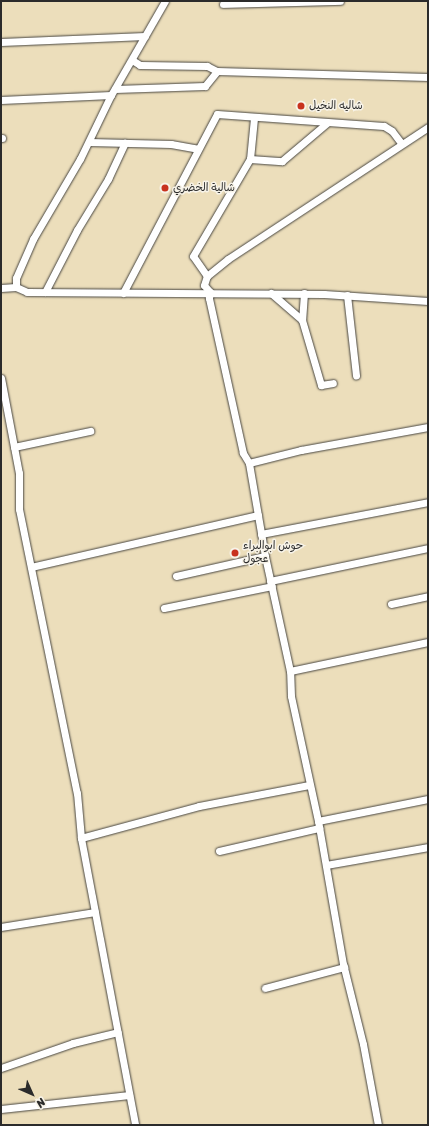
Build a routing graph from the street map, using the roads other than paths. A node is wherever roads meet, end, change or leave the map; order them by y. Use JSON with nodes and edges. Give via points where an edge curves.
{"nodes":[{"id":1,"x":165,"y":1,"type":"edge"},
{"id":2,"x":331,"y":1,"type":"edge"},
{"id":3,"x":340,"y":1,"type":"edge"},
{"id":4,"x":223,"y":4,"type":"dead end"},
{"id":5,"x":145,"y":36,"type":"junction"},
{"id":6,"x":1,"y":42,"type":"edge"},
{"id":7,"x":132,"y":60,"type":"junction"},
{"id":8,"x":217,"y":70,"type":"junction"},
{"id":9,"x":428,"y":77,"type":"edge"},
{"id":10,"x":113,"y":92,"type":"junction"},
{"id":11,"x":1,"y":100,"type":"edge"},
{"id":12,"x":254,"y":118,"type":"junction"},
{"id":13,"x":327,"y":123,"type":"junction"},
{"id":14,"x":428,"y":127,"type":"edge"},
{"id":15,"x":89,"y":142,"type":"junction"},
{"id":16,"x":125,"y":143,"type":"junction"},
{"id":17,"x":401,"y":143,"type":"junction"},
{"id":18,"x":198,"y":149,"type":"junction"},
{"id":19,"x":250,"y":159,"type":"junction"},
{"id":20,"x":207,"y":276,"type":"junction"},
{"id":21,"x":16,"y":287,"type":"junction"},
{"id":22,"x":1,"y":288,"type":"edge"},
{"id":23,"x":45,"y":292,"type":"junction"},
{"id":24,"x":210,"y":292,"type":"junction"},
{"id":25,"x":123,"y":293,"type":"junction"},
{"id":26,"x":271,"y":293,"type":"junction"},
{"id":27,"x":304,"y":293,"type":"junction"},
{"id":28,"x":347,"y":295,"type":"junction"},
{"id":29,"x":428,"y":301,"type":"edge"},
{"id":30,"x":302,"y":320,"type":"junction"},
{"id":31,"x":356,"y":375,"type":"dead end"},
{"id":32,"x":1,"y":378,"type":"edge"},
{"id":33,"x":333,"y":383,"type":"dead end"},
{"id":34,"x":428,"y":427,"type":"edge"},
{"id":35,"x":90,"y":431,"type":"dead end"},
{"id":36,"x":14,"y":446,"type":"junction"},
{"id":37,"x":249,"y":463,"type":"junction"},
{"id":38,"x":428,"y":502,"type":"edge"},
{"id":39,"x":258,"y":515,"type":"junction"},
{"id":40,"x":261,"y":534,"type":"junction"},
{"id":41,"x":428,"y":548,"type":"edge"},
{"id":42,"x":265,"y":556,"type":"junction"},
{"id":43,"x":31,"y":568,"type":"junction"},
{"id":44,"x":176,"y":576,"type":"dead end"},
{"id":45,"x":271,"y":584,"type":"junction"},
{"id":46,"x":428,"y":596,"type":"edge"},
{"id":47,"x":391,"y":604,"type":"dead end"},
{"id":48,"x":164,"y":608,"type":"dead end"},
{"id":49,"x":428,"y":642,"type":"edge"},
{"id":50,"x":290,"y":671,"type":"junction"},
{"id":51,"x":309,"y":785,"type":"junction"},
{"id":52,"x":428,"y":799,"type":"edge"},
{"id":53,"x":318,"y":824,"type":"junction"},
{"id":54,"x":80,"y":838,"type":"junction"},
{"id":55,"x":428,"y":847,"type":"edge"},
{"id":56,"x":219,"y":851,"type":"dead end"},
{"id":57,"x":326,"y":865,"type":"junction"},
{"id":58,"x":95,"y":912,"type":"junction"},
{"id":59,"x":1,"y":927,"type":"edge"},
{"id":60,"x":344,"y":967,"type":"junction"},
{"id":61,"x":265,"y":988,"type":"dead end"},
{"id":62,"x":118,"y":1032,"type":"junction"},
{"id":63,"x":1,"y":1068,"type":"edge"},
{"id":64,"x":129,"y":1095,"type":"junction"},
{"id":65,"x":1,"y":1109,"type":"edge"},
{"id":66,"x":135,"y":1125,"type":"edge"},
{"id":67,"x":378,"y":1125,"type":"edge"}],
"edges":[{"from":1,"to":5,"type":"street"},
{"from":2,"to":3,"type":"street"},
{"from":2,"to":4,"type":"street"},
{"from":5,"to":6,"type":"street"},
{"from":5,"to":7,"type":"street"},
{"from":7,"to":8,"type":"street","via":[[140,65],[207,66]]},
{"from":7,"to":10,"type":"street"},
{"from":8,"to":9,"type":"street"},
{"from":8,"to":10,"type":"street","via":[[205,86]]},
{"from":10,"to":11,"type":"street"},
{"from":10,"to":15,"type":"street"},
{"from":12,"to":13,"type":"street"},
{"from":12,"to":18,"type":"street","via":[[217,114]]},
{"from":12,"to":19,"type":"street"},
{"from":13,"to":17,"type":"street","via":[[384,126],[392,131]]},
{"from":13,"to":19,"type":"street","via":[[282,161]]},
{"from":14,"to":17,"type":"street"},
{"from":15,"to":16,"type":"street"},
{"from":15,"to":21,"type":"street","via":[[33,239],[16,278]]},
{"from":16,"to":18,"type":"street","via":[[171,144]]},
{"from":16,"to":23,"type":"street","via":[[108,179],[77,230]]},
{"from":17,"to":20,"type":"street","via":[[228,259]]},
{"from":18,"to":25,"type":"street"},
{"from":19,"to":20,"type":"street","via":[[193,256]]},
{"from":20,"to":24,"type":"street","via":[[204,285]]},
{"from":21,"to":22,"type":"street"},
{"from":21,"to":23,"type":"street","via":[[27,292]]},
{"from":23,"to":25,"type":"street"},
{"from":24,"to":25,"type":"street"},
{"from":24,"to":26,"type":"street"},
{"from":24,"to":37,"type":"street","via":[[209,298],[242,445]]},
{"from":26,"to":27,"type":"street"},
{"from":26,"to":30,"type":"street"},
{"from":27,"to":28,"type":"street"},
{"from":27,"to":30,"type":"street"},
{"from":28,"to":29,"type":"street"},
{"from":28,"to":31,"type":"street"},
{"from":30,"to":33,"type":"street","via":[[321,385]]},
{"from":32,"to":36,"type":"street"},
{"from":34,"to":37,"type":"street","via":[[301,450]]},
{"from":35,"to":36,"type":"street"},
{"from":36,"to":43,"type":"street","via":[[19,473],[19,509]]},
{"from":37,"to":39,"type":"street"},
{"from":38,"to":40,"type":"street"},
{"from":39,"to":40,"type":"street"},
{"from":39,"to":43,"type":"street"},
{"from":40,"to":42,"type":"street"},
{"from":41,"to":45,"type":"street"},
{"from":42,"to":44,"type":"street"},
{"from":42,"to":45,"type":"street"},
{"from":43,"to":54,"type":"street","via":[[78,793]]},
{"from":45,"to":48,"type":"street"},
{"from":45,"to":50,"type":"street"},
{"from":46,"to":47,"type":"street"},
{"from":49,"to":50,"type":"street"},
{"from":50,"to":51,"type":"street","via":[[292,696]]},
{"from":51,"to":53,"type":"street"},
{"from":51,"to":54,"type":"street","via":[[199,806]]},
{"from":52,"to":53,"type":"street"},
{"from":53,"to":56,"type":"street"},
{"from":53,"to":57,"type":"street"},
{"from":54,"to":58,"type":"street"},
{"from":55,"to":57,"type":"street"},
{"from":57,"to":60,"type":"street"},
{"from":58,"to":59,"type":"street"},
{"from":58,"to":62,"type":"street"},
{"from":60,"to":61,"type":"street"},
{"from":60,"to":67,"type":"street","via":[[363,1044]]},
{"from":62,"to":63,"type":"street","via":[[73,1043]]},
{"from":62,"to":64,"type":"street"},
{"from":64,"to":65,"type":"street"},
{"from":64,"to":66,"type":"street"}]}
